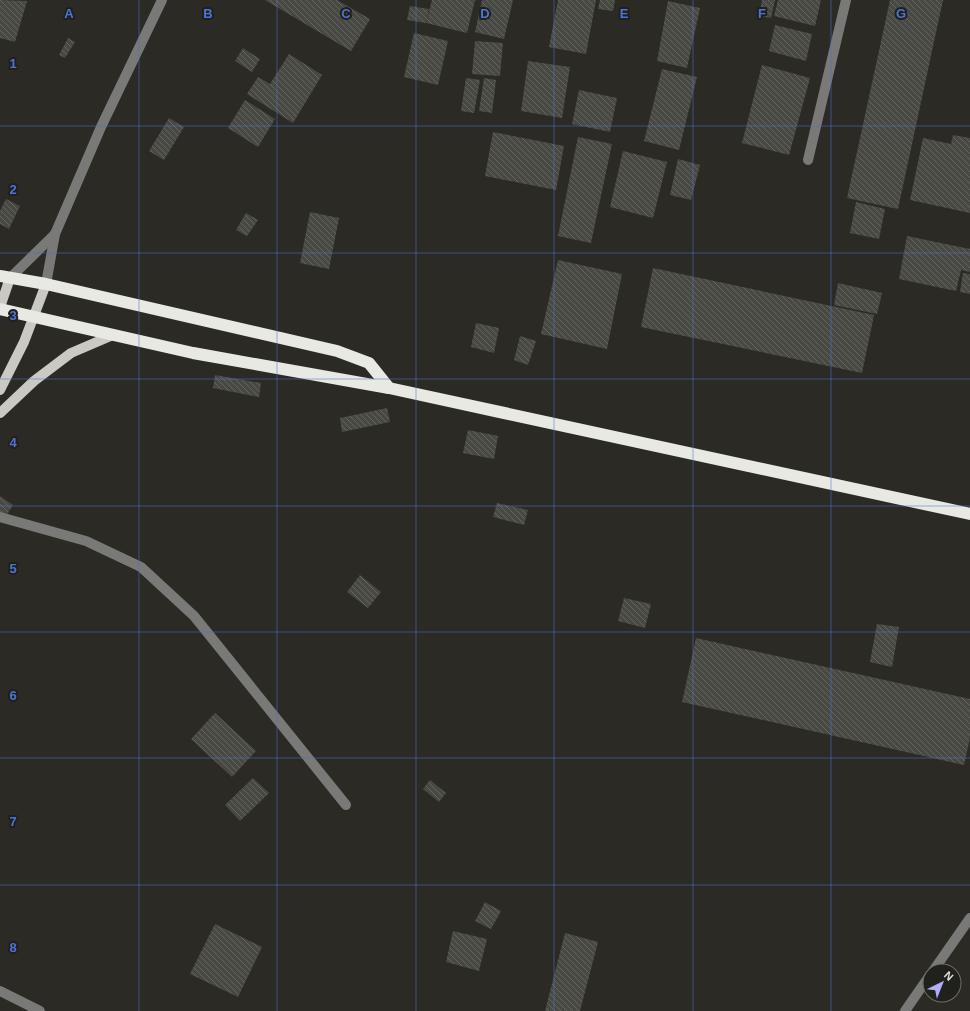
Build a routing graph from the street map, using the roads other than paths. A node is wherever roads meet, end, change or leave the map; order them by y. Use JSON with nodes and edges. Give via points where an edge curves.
{"nodes":[{"id":1,"x":162,"y":0,"type":"edge"},
{"id":2,"x":846,"y":0,"type":"edge"},
{"id":3,"x":808,"y":160,"type":"dead end"},
{"id":4,"x":56,"y":234,"type":"junction"},
{"id":5,"x":5,"y":277,"type":"edge"},
{"id":6,"x":46,"y":284,"type":"junction"},
{"id":7,"x":0,"y":308,"type":"edge"},
{"id":8,"x":34,"y":316,"type":"junction"},
{"id":9,"x":113,"y":335,"type":"junction"},
{"id":10,"x":389,"y":388,"type":"junction"},
{"id":11,"x":0,"y":390,"type":"edge"},
{"id":12,"x":0,"y":413,"type":"edge"},
{"id":13,"x":970,"y":514,"type":"edge"},
{"id":14,"x":0,"y":517,"type":"edge"},
{"id":15,"x":346,"y":805,"type":"dead end"},
{"id":16,"x":970,"y":918,"type":"edge"},
{"id":17,"x":939,"y":963,"type":"edge"},
{"id":18,"x":922,"y":987,"type":"edge"},
{"id":19,"x":0,"y":991,"type":"edge"},
{"id":20,"x":40,"y":1011,"type":"edge"},
{"id":21,"x":905,"y":1011,"type":"edge"}],
"edges":[{"from":1,"to":4,"type":"street","via":[[101,127]]},
{"from":2,"to":3,"type":"street"},
{"from":4,"to":5,"type":"street"},
{"from":4,"to":6,"type":"street"},
{"from":5,"to":6,"type":"highway"},
{"from":5,"to":7,"type":"main road"},
{"from":6,"to":8,"type":"main road"},
{"from":6,"to":10,"type":"highway","via":[[337,351],[369,362]]},
{"from":7,"to":8,"type":"highway"},
{"from":8,"to":9,"type":"highway"},
{"from":8,"to":11,"type":"main road"},
{"from":9,"to":10,"type":"highway","via":[[193,353]]},
{"from":9,"to":12,"type":"main road","via":[[71,353],[34,381]]},
{"from":10,"to":13,"type":"highway"},
{"from":14,"to":15,"type":"street","via":[[86,540],[141,566],[194,616]]},
{"from":16,"to":17,"type":"street"},
{"from":18,"to":21,"type":"street"},
{"from":19,"to":20,"type":"street"}]}
